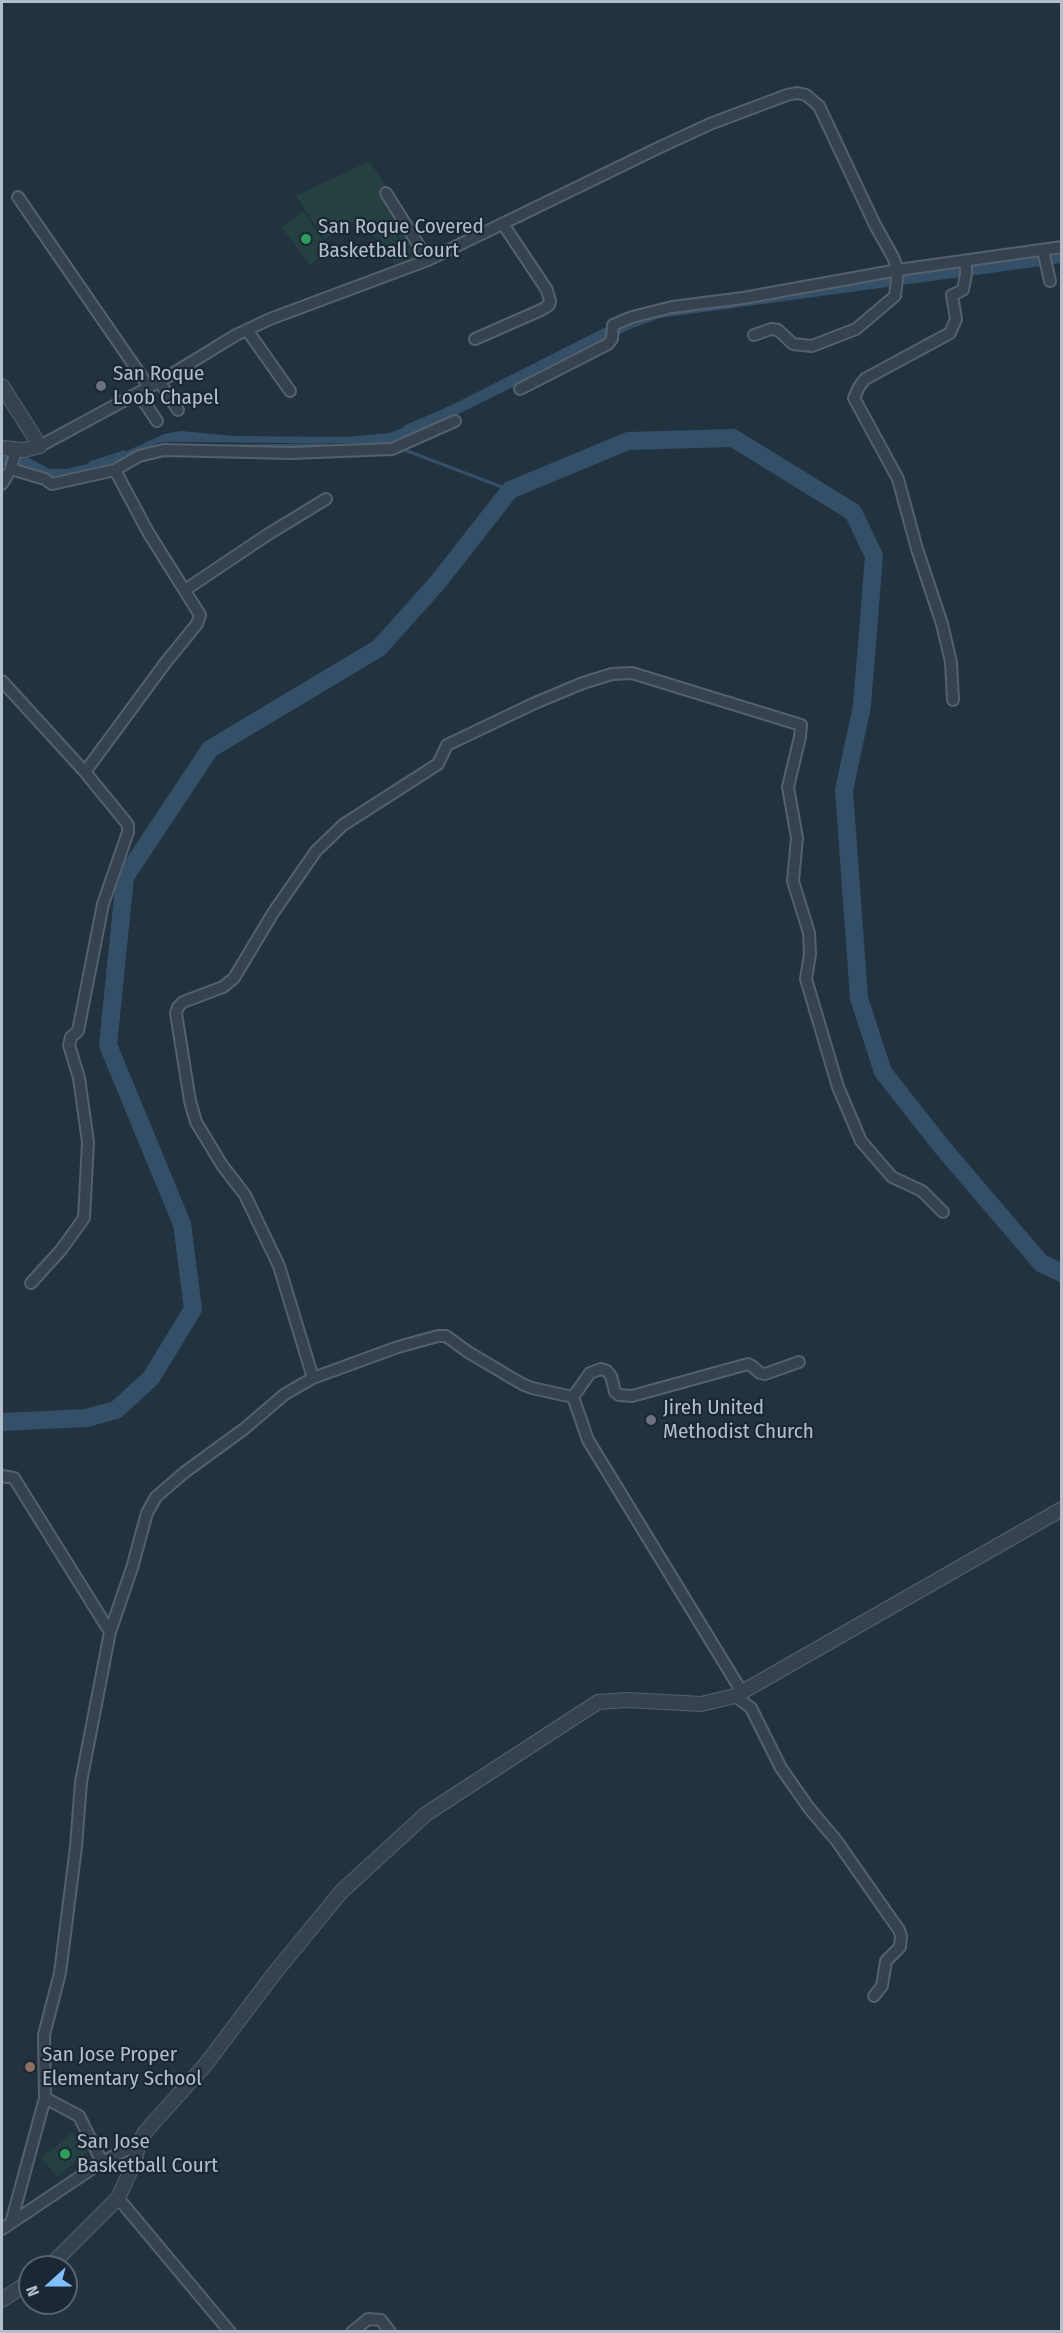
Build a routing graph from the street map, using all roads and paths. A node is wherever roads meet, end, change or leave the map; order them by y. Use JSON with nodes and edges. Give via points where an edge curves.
{"nodes":[{"id":1,"x":386,"y":193,"type":"dead end"},
{"id":2,"x":18,"y":197,"type":"dead end"},
{"id":3,"x":503,"y":224,"type":"junction"},
{"id":4,"x":1062,"y":247,"type":"edge"},
{"id":5,"x":1045,"y":256,"type":"junction"},
{"id":6,"x":428,"y":260,"type":"junction"},
{"id":7,"x":966,"y":267,"type":"junction"},
{"id":8,"x":897,"y":276,"type":"junction"},
{"id":9,"x":1050,"y":281,"type":"dead end"},
{"id":10,"x":247,"y":330,"type":"junction"},
{"id":11,"x":754,"y":335,"type":"dead end"},
{"id":12,"x":475,"y":339,"type":"dead end"},
{"id":13,"x":154,"y":384,"type":"junction"},
{"id":14,"x":2,"y":386,"type":"edge"},
{"id":15,"x":520,"y":389,"type":"dead end"},
{"id":16,"x":290,"y":391,"type":"dead end"},
{"id":17,"x":138,"y":393,"type":"junction"},
{"id":18,"x":178,"y":410,"type":"dead end"},
{"id":19,"x":157,"y":421,"type":"dead end"},
{"id":20,"x":454,"y":421,"type":"dead end"},
{"id":21,"x":40,"y":446,"type":"junction"},
{"id":22,"x":11,"y":450,"type":"edge"},
{"id":23,"x":11,"y":469,"type":"junction"},
{"id":24,"x":115,"y":470,"type":"junction"},
{"id":25,"x":2,"y":484,"type":"edge"},
{"id":26,"x":326,"y":499,"type":"dead end"},
{"id":27,"x":185,"y":590,"type":"junction"},
{"id":28,"x":2,"y":681,"type":"edge"},
{"id":29,"x":953,"y":700,"type":"dead end"},
{"id":30,"x":85,"y":772,"type":"junction"},
{"id":31,"x":943,"y":1212,"type":"dead end"},
{"id":32,"x":31,"y":1283,"type":"dead end"},
{"id":33,"x":799,"y":1362,"type":"dead end"},
{"id":34,"x":313,"y":1378,"type":"junction"},
{"id":35,"x":573,"y":1397,"type":"junction"},
{"id":36,"x":2,"y":1476,"type":"edge"},
{"id":37,"x":1062,"y":1509,"type":"edge"},
{"id":38,"x":110,"y":1632,"type":"junction"},
{"id":39,"x":738,"y":1694,"type":"junction"},
{"id":40,"x":874,"y":1996,"type":"dead end"},
{"id":41,"x":45,"y":2098,"type":"junction"},
{"id":42,"x":138,"y":2144,"type":"junction"},
{"id":43,"x":102,"y":2162,"type":"junction"},
{"id":44,"x":118,"y":2198,"type":"junction"},
{"id":45,"x":6,"y":2226,"type":"edge"},
{"id":46,"x":61,"y":2255,"type":"edge"},
{"id":47,"x":18,"y":2289,"type":"edge"},
{"id":48,"x":2,"y":2300,"type":"edge"},
{"id":49,"x":230,"y":2331,"type":"edge"},
{"id":50,"x":352,"y":2331,"type":"edge"},
{"id":51,"x":390,"y":2331,"type":"edge"}],
"edges":[{"from":1,"to":6,"type":"street"},
{"from":2,"to":13,"type":"street"},
{"from":3,"to":6,"type":"street"},
{"from":3,"to":8,"type":"street","via":[[710,124],[797,93],[813,100],[828,120],[874,225],[893,256]]},
{"from":3,"to":12,"type":"street","via":[[550,301],[541,310]]},
{"from":4,"to":5,"type":"street"},
{"from":5,"to":7,"type":"street"},
{"from":5,"to":9,"type":"street"},
{"from":6,"to":10,"type":"street"},
{"from":7,"to":8,"type":"street"},
{"from":7,"to":29,"type":"street","via":[[963,290],[952,295],[956,320],[950,333],[865,379],[854,398],[898,479],[942,624],[951,662]]},
{"from":8,"to":11,"type":"street","via":[[895,296],[856,329],[812,346],[793,344],[778,330]]},
{"from":8,"to":15,"type":"street","via":[[652,311],[613,325],[608,344]]},
{"from":10,"to":13,"type":"street"},
{"from":10,"to":16,"type":"street"},
{"from":13,"to":17,"type":"street"},
{"from":13,"to":18,"type":"street"},
{"from":14,"to":21,"type":"street"},
{"from":17,"to":19,"type":"street"},
{"from":17,"to":21,"type":"street"},
{"from":20,"to":24,"type":"street","via":[[392,449],[291,453],[164,450],[139,456]]},
{"from":21,"to":22,"type":"street"},
{"from":22,"to":23,"type":"street"},
{"from":23,"to":24,"type":"street","via":[[52,484]]},
{"from":23,"to":25,"type":"street"},
{"from":24,"to":27,"type":"street"},
{"from":26,"to":27,"type":"street"},
{"from":27,"to":30,"type":"street","via":[[200,615],[197,624]]},
{"from":28,"to":30,"type":"street"},
{"from":30,"to":32,"type":"street","via":[[128,825],[128,832],[103,904],[78,1031],[69,1045],[79,1078],[88,1142],[84,1218]]},
{"from":31,"to":34,"type":"street","via":[[922,1191],[892,1177],[861,1141],[838,1087],[806,980],[810,954],[794,882],[797,838],[788,787],[801,726],[632,673],[612,674],[535,703],[447,745],[438,764],[343,825],[316,851],[234,978],[178,1007],[196,1122],[245,1195],[279,1266]]},
{"from":33,"to":35,"type":"street","via":[[765,1374],[748,1364],[632,1396],[615,1392],[611,1376],[601,1369],[590,1373]]},
{"from":34,"to":35,"type":"street","via":[[398,1347],[446,1336],[532,1388]]},
{"from":34,"to":38,"type":"street","via":[[285,1394],[156,1497],[147,1513]]},
{"from":35,"to":39,"type":"street","via":[[588,1440]]},
{"from":36,"to":38,"type":"street","via":[[14,1478]]},
{"from":37,"to":39,"type":"street"},
{"from":38,"to":41,"type":"street","via":[[81,1782],[60,1973],[44,2035]]},
{"from":39,"to":40,"type":"street","via":[[750,1708],[781,1768],[899,1930],[900,1947],[886,1961],[882,1986]]},
{"from":39,"to":42,"type":"street","via":[[701,1704],[598,1702],[426,1814],[341,1892]]},
{"from":41,"to":43,"type":"street","via":[[79,2116]]},
{"from":41,"to":45,"type":"street"},
{"from":42,"to":43,"type":"street"},
{"from":42,"to":44,"type":"street","via":[[135,2161]]},
{"from":43,"to":45,"type":"street"},
{"from":44,"to":46,"type":"street"},
{"from":44,"to":49,"type":"street"},
{"from":47,"to":48,"type":"street"},
{"from":50,"to":51,"type":"street","via":[[368,2319],[381,2320]]}]}
